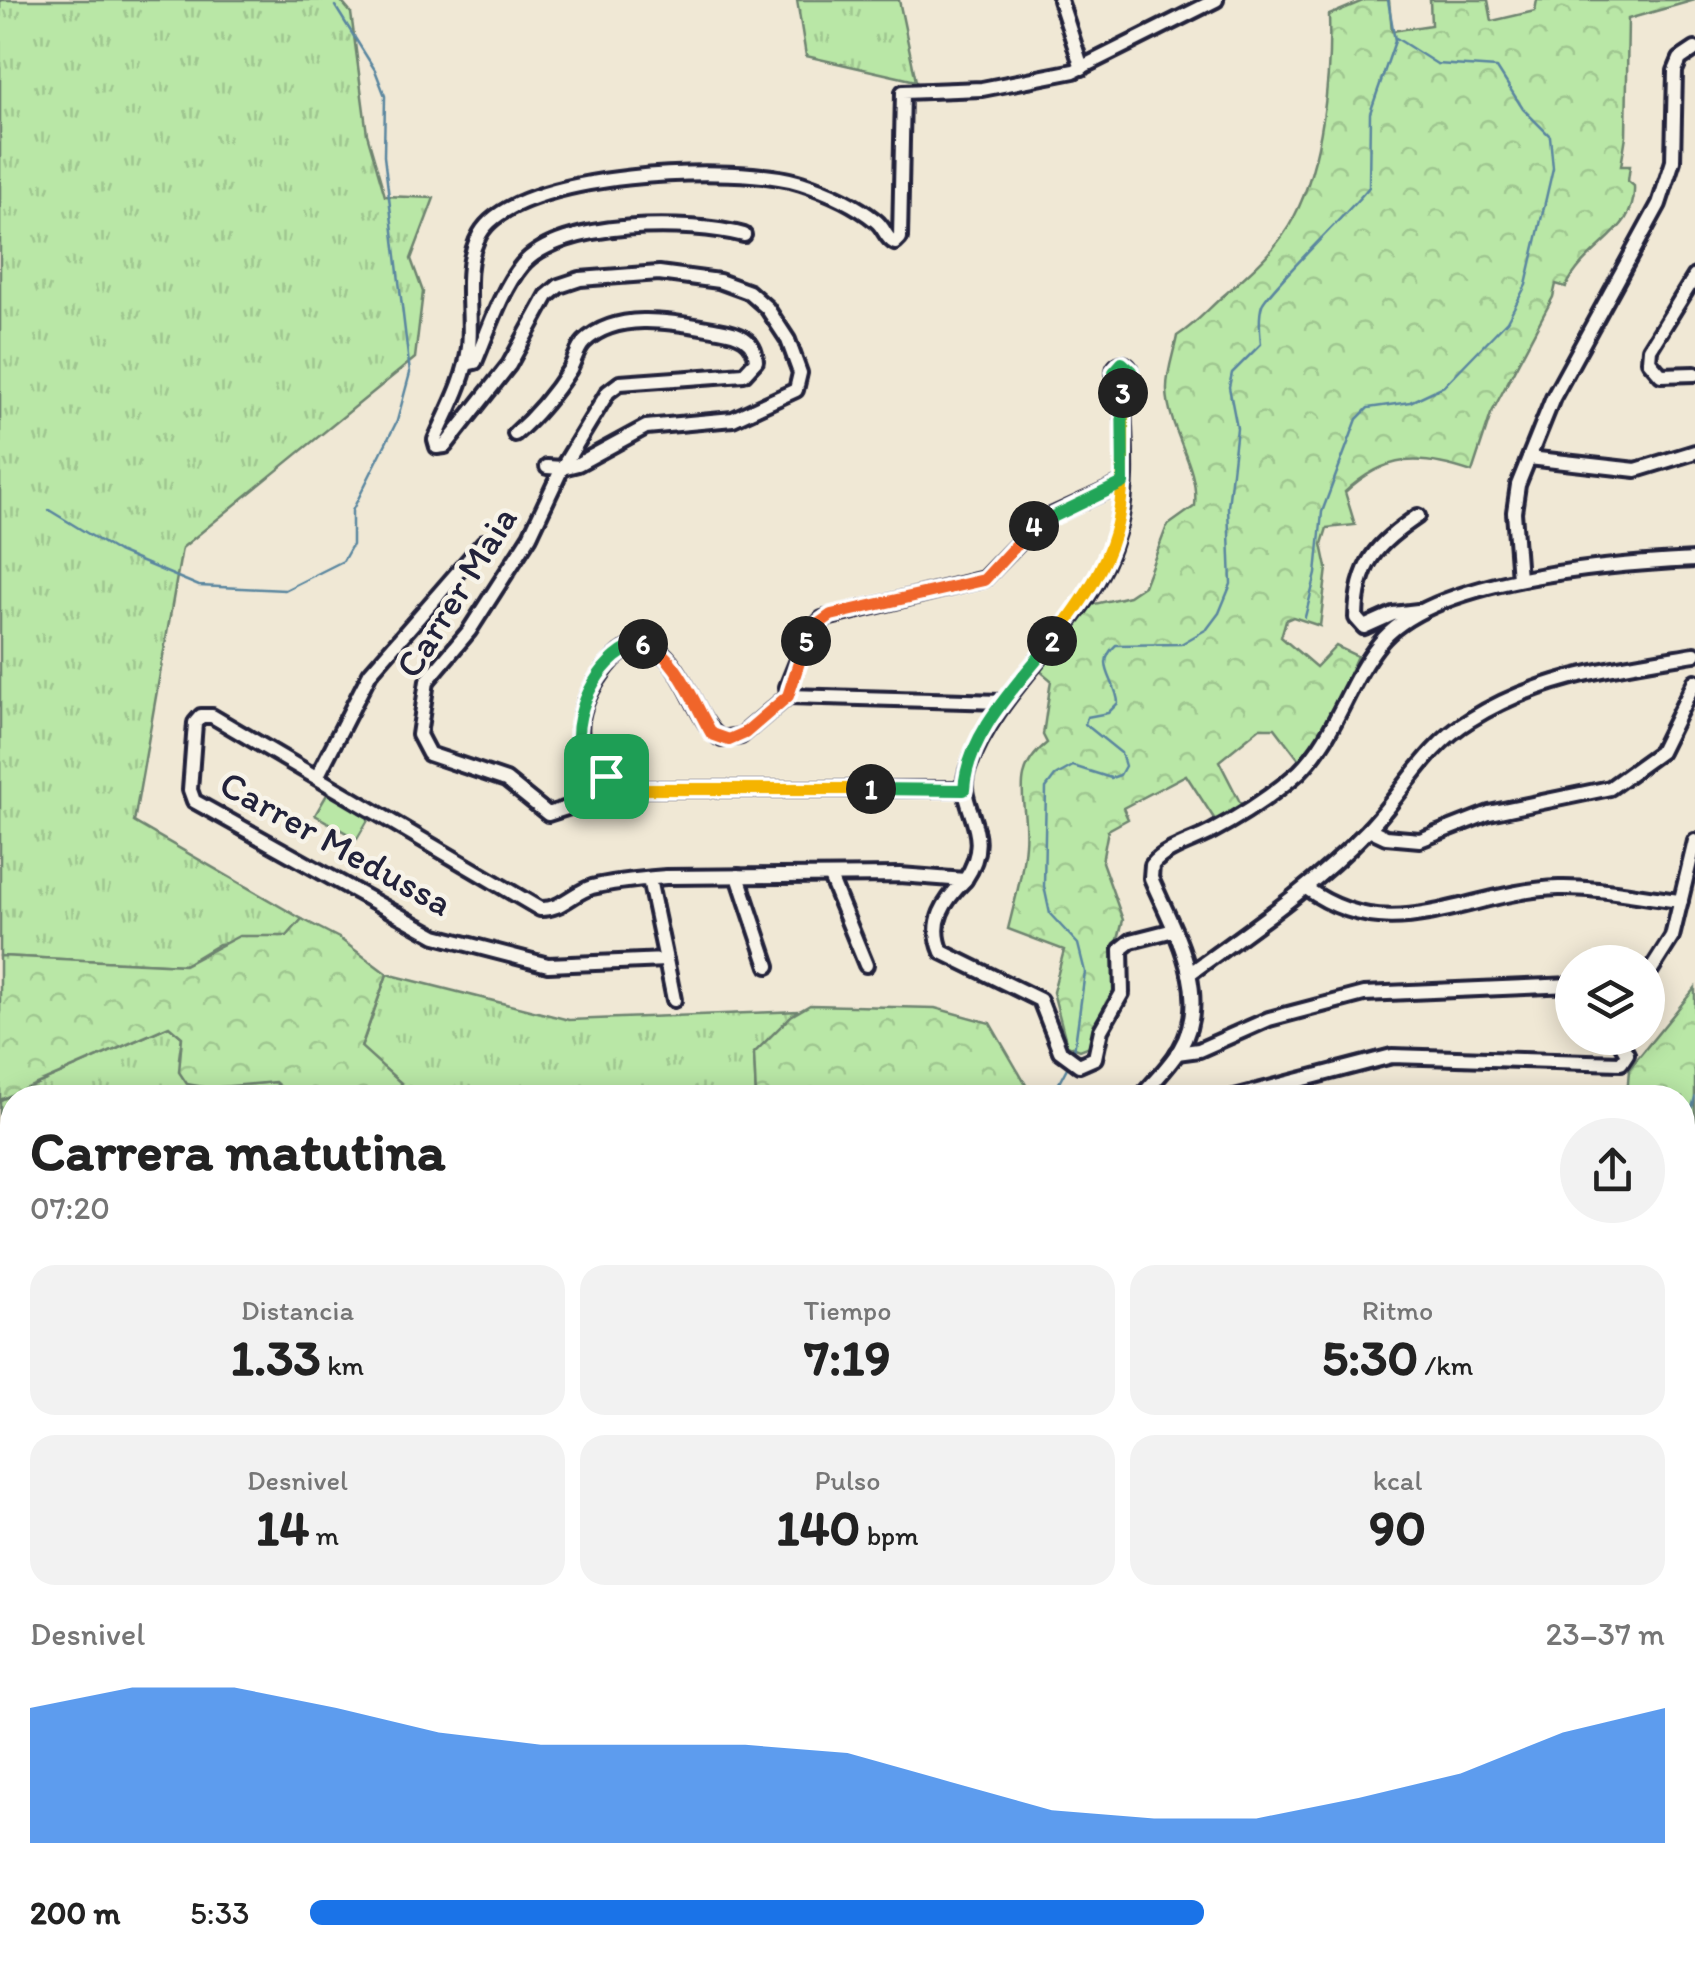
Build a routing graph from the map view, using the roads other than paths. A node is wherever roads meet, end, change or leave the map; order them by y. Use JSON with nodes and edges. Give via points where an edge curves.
{"nodes":[{"id":1,"x":1060,"y":0,"type":"edge"},
{"id":2,"x":1216,"y":0,"type":"edge"},
{"id":3,"x":1695,"y":50,"type":"edge"},
{"id":4,"x":1082,"y":68,"type":"junction"},
{"id":5,"x":744,"y":235,"type":"dead end"},
{"id":6,"x":1695,"y":276,"type":"edge"},
{"id":7,"x":466,"y":364,"type":"junction"},
{"id":8,"x":1695,"y":374,"type":"edge"},
{"id":9,"x":1122,"y":380,"type":"dead end"},
{"id":10,"x":515,"y":434,"type":"dead end"},
{"id":11,"x":1695,"y":452,"type":"edge"},
{"id":12,"x":1529,"y":458,"type":"junction"},
{"id":13,"x":554,"y":468,"type":"junction"},
{"id":14,"x":1123,"y":483,"type":"junction"},
{"id":15,"x":1418,"y":516,"type":"dead end"},
{"id":16,"x":484,"y":542,"type":"dead end"},
{"id":17,"x":1695,"y":560,"type":"edge"},
{"id":18,"x":1519,"y":579,"type":"junction"},
{"id":19,"x":1422,"y":611,"type":"junction"},
{"id":20,"x":1695,"y":654,"type":"edge"},
{"id":21,"x":1695,"y":681,"type":"edge"},
{"id":22,"x":788,"y":696,"type":"junction"},
{"id":23,"x":1002,"y":702,"type":"junction"},
{"id":24,"x":317,"y":776,"type":"junction"},
{"id":25,"x":606,"y":776,"type":"junction"},
{"id":26,"x":964,"y":790,"type":"junction"},
{"id":27,"x":1369,"y":829,"type":"junction"},
{"id":28,"x":1695,"y":841,"type":"edge"},
{"id":29,"x":1692,"y":868,"type":"edge"},
{"id":30,"x":738,"y":876,"type":"junction"},
{"id":31,"x":830,"y":877,"type":"junction"},
{"id":32,"x":648,"y":878,"type":"junction"},
{"id":33,"x":966,"y":880,"type":"junction"},
{"id":34,"x":1306,"y":888,"type":"junction"},
{"id":35,"x":1681,"y":901,"type":"junction"},
{"id":36,"x":1174,"y":930,"type":"junction"},
{"id":37,"x":1665,"y":950,"type":"edge"},
{"id":38,"x":666,"y":960,"type":"junction"},
{"id":39,"x":866,"y":965,"type":"dead end"},
{"id":40,"x":768,"y":966,"type":"dead end"},
{"id":41,"x":1189,"y":974,"type":"junction"},
{"id":42,"x":1555,"y":986,"type":"edge"},
{"id":43,"x":674,"y":1000,"type":"dead end"},
{"id":44,"x":1177,"y":1053,"type":"junction"},
{"id":45,"x":1626,"y":1055,"type":"edge"},
{"id":46,"x":1151,"y":1085,"type":"edge"},
{"id":47,"x":1281,"y":1085,"type":"edge"}],
"edges":[{"from":1,"to":4,"type":"street"},
{"from":2,"to":4,"type":"street"},
{"from":3,"to":12,"type":"street","via":[[1675,71],[1673,161],[1660,204],[1553,398]]},
{"from":4,"to":7,"type":"street","via":[[982,90],[903,92],[899,241],[824,192],[768,176],[667,172],[544,195],[494,218],[478,238]]},
{"from":5,"to":7,"type":"street","via":[[620,229],[548,247],[522,266],[475,362]]},
{"from":6,"to":8,"type":"street","via":[[1650,348],[1649,361],[1660,375]]},
{"from":7,"to":13,"type":"street","via":[[437,447],[445,446],[509,365],[547,296],[567,282],[634,272],[698,277],[749,292],[773,316],[796,362],[796,390],[733,419],[646,427],[578,464]]},
{"from":9,"to":14,"type":"street"},
{"from":10,"to":13,"type":"street","via":[[552,395],[581,345],[610,327],[702,327],[736,334],[752,346],[756,363],[744,374],[620,383]]},
{"from":11,"to":12,"type":"street","via":[[1636,470]]},
{"from":12,"to":18,"type":"street","via":[[1514,504]]},
{"from":13,"to":25,"type":"street","name":"Carrer Maia","via":[[530,536],[469,632],[427,681],[420,742],[429,754],[506,780],[548,814],[570,807]]},
{"from":14,"to":22,"type":"street","via":[[1040,521],[984,580],[822,620],[808,635]]},
{"from":14,"to":23,"type":"street","via":[[1119,526],[1101,572]]},
{"from":15,"to":19,"type":"street","via":[[1372,550],[1356,618],[1364,627]]},
{"from":16,"to":24,"type":"street","name":"Carrer Medussa","via":[[370,673]]},
{"from":17,"to":18,"type":"street","via":[[1568,568]]},
{"from":18,"to":19,"type":"street"},
{"from":19,"to":36,"type":"street","via":[[1380,642],[1301,770],[1243,813],[1154,862],[1150,878]]},
{"from":20,"to":27,"type":"street","via":[[1568,676],[1482,712],[1434,747]]},
{"from":21,"to":27,"type":"street","via":[[1657,756],[1610,788],[1489,814],[1420,840]]},
{"from":22,"to":23,"type":"street"},
{"from":22,"to":25,"type":"street","via":[[741,736],[722,739],[655,647],[627,648],[598,680],[579,722],[582,753]]},
{"from":23,"to":26,"type":"street","via":[[972,758]]},
{"from":24,"to":32,"type":"street","name":"Carrer Medussa","via":[[534,908],[552,909],[588,888]]},
{"from":24,"to":38,"type":"street","name":"Carrer Medussa","via":[[212,716],[196,720],[194,801],[411,925],[548,965]]},
{"from":25,"to":26,"type":"street","via":[[634,789]]},
{"from":26,"to":33,"type":"street","via":[[979,840]]},
{"from":27,"to":34,"type":"street"},
{"from":28,"to":29,"type":"street"},
{"from":29,"to":35,"type":"street"},
{"from":30,"to":31,"type":"street","name":"Carrer Medussa"},
{"from":30,"to":32,"type":"street","name":"Carrer Medussa"},
{"from":30,"to":40,"type":"street"},
{"from":31,"to":33,"type":"street","name":"Carrer Medussa"},
{"from":31,"to":39,"type":"street"},
{"from":32,"to":38,"type":"street"},
{"from":33,"to":36,"type":"street","via":[[941,908],[942,952],[1040,1000],[1060,1051],[1074,1064],[1095,1058],[1101,1030],[1119,1001],[1121,949]]},
{"from":34,"to":35,"type":"street","via":[[1344,912],[1384,917],[1557,888]]},
{"from":34,"to":41,"type":"street"},
{"from":35,"to":37,"type":"street"},
{"from":36,"to":41,"type":"street"},
{"from":38,"to":43,"type":"street"},
{"from":41,"to":44,"type":"street","via":[[1191,1015]]},
{"from":42,"to":44,"type":"street","via":[[1364,994]]},
{"from":44,"to":46,"type":"street"},
{"from":45,"to":47,"type":"street","via":[[1621,1063],[1392,1056]]}]}
